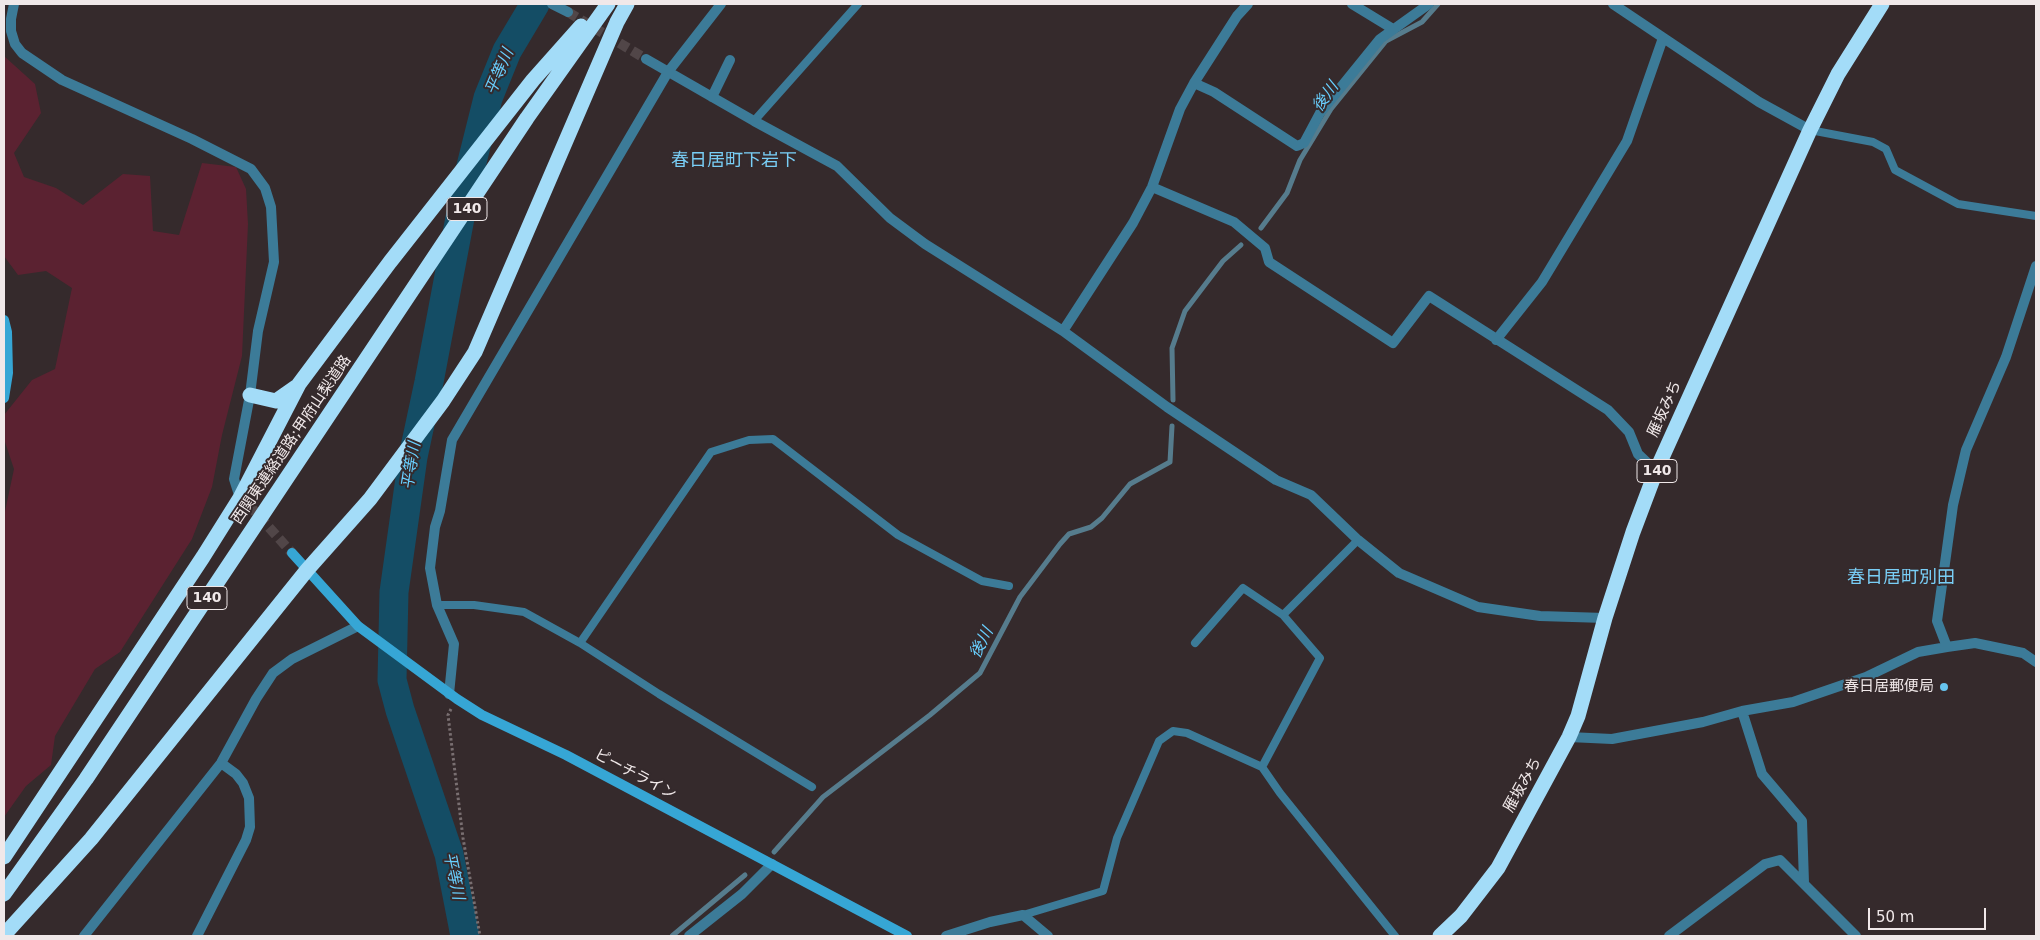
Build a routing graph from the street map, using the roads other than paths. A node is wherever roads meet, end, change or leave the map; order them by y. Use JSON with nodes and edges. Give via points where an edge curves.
{"nodes":[{"id":1,"x":14,"y":4,"type":"edge"},
{"id":2,"x":556,"y":4,"type":"edge"},
{"id":3,"x":602,"y":4,"type":"edge"},
{"id":4,"x":608,"y":4,"type":"edge"},
{"id":5,"x":627,"y":4,"type":"edge"},
{"id":6,"x":721,"y":4,"type":"edge"},
{"id":7,"x":858,"y":4,"type":"edge"},
{"id":8,"x":1248,"y":4,"type":"edge"},
{"id":9,"x":1352,"y":4,"type":"edge"},
{"id":10,"x":1430,"y":4,"type":"edge"},
{"id":11,"x":1613,"y":4,"type":"edge"},
{"id":12,"x":1882,"y":4,"type":"edge"},
{"id":13,"x":568,"y":12,"type":"tunnel mouth"},
{"id":14,"x":1393,"y":29,"type":"junction"},
{"id":15,"x":1663,"y":38,"type":"junction"},
{"id":16,"x":646,"y":59,"type":"tunnel mouth"},
{"id":17,"x":730,"y":60,"type":"dead end"},
{"id":18,"x":668,"y":72,"type":"junction"},
{"id":19,"x":1194,"y":83,"type":"junction"},
{"id":20,"x":712,"y":97,"type":"junction"},
{"id":21,"x":754,"y":122,"type":"junction"},
{"id":22,"x":1810,"y":130,"type":"junction"},
{"id":23,"x":1152,"y":187,"type":"junction"},
{"id":24,"x":2036,"y":216,"type":"edge"},
{"id":25,"x":2036,"y":266,"type":"edge"},
{"id":26,"x":4,"y":320,"type":"edge"},
{"id":27,"x":1063,"y":332,"type":"junction"},
{"id":28,"x":1496,"y":340,"type":"junction"},
{"id":29,"x":299,"y":384,"type":"junction"},
{"id":30,"x":250,"y":395,"type":"junction"},
{"id":31,"x":4,"y":398,"type":"edge"},
{"id":32,"x":1656,"y":471,"type":"junction"},
{"id":33,"x":244,"y":502,"type":"junction"},
{"id":34,"x":1358,"y":540,"type":"junction"},
{"id":35,"x":292,"y":553,"type":"tunnel mouth"},
{"id":36,"x":307,"y":570,"type":"junction"},
{"id":37,"x":1009,"y":586,"type":"dead end"},
{"id":38,"x":437,"y":605,"type":"junction"},
{"id":39,"x":1283,"y":615,"type":"junction"},
{"id":40,"x":1605,"y":618,"type":"junction"},
{"id":41,"x":358,"y":626,"type":"junction"},
{"id":42,"x":580,"y":643,"type":"junction"},
{"id":43,"x":1195,"y":643,"type":"dead end"},
{"id":44,"x":1947,"y":646,"type":"junction"},
{"id":45,"x":2036,"y":662,"type":"edge"},
{"id":46,"x":453,"y":697,"type":"junction"},
{"id":47,"x":1742,"y":712,"type":"junction"},
{"id":48,"x":1569,"y":737,"type":"junction"},
{"id":49,"x":221,"y":763,"type":"junction"},
{"id":50,"x":1262,"y":767,"type":"junction"},
{"id":51,"x":812,"y":787,"type":"dead end"},
{"id":52,"x":4,"y":857,"type":"edge"},
{"id":53,"x":772,"y":864,"type":"junction"},
{"id":54,"x":1804,"y":883,"type":"junction"},
{"id":55,"x":4,"y":894,"type":"edge"},
{"id":56,"x":1023,"y":915,"type":"junction"},
{"id":57,"x":4,"y":935,"type":"edge"},
{"id":58,"x":84,"y":936,"type":"edge"},
{"id":59,"x":197,"y":936,"type":"edge"},
{"id":60,"x":689,"y":936,"type":"edge"},
{"id":61,"x":907,"y":936,"type":"edge"},
{"id":62,"x":946,"y":936,"type":"edge"},
{"id":63,"x":1048,"y":936,"type":"edge"},
{"id":64,"x":1396,"y":936,"type":"edge"},
{"id":65,"x":1440,"y":936,"type":"edge"},
{"id":66,"x":1669,"y":936,"type":"edge"},
{"id":67,"x":1856,"y":936,"type":"edge"}],
"edges":[{"from":1,"to":30,"type":"street","via":[[11,31],[22,53],[62,80],[251,169],[265,188],[271,207],[274,262],[258,331]]},
{"from":2,"to":13,"type":"street"},
{"from":3,"to":29,"type":"highway","via":[[533,80]]},
{"from":4,"to":55,"type":"highway","name":"西関東連絡道路;甲府山梨道路","number":"140","via":[[527,118],[86,779]]},
{"from":5,"to":36,"type":"highway","via":[[475,352],[370,499]]},
{"from":6,"to":18,"type":"street"},
{"from":7,"to":21,"type":"lane"},
{"from":8,"to":19,"type":"street"},
{"from":9,"to":14,"type":"street"},
{"from":10,"to":14,"type":"street"},
{"from":11,"to":15,"type":"street"},
{"from":12,"to":22,"type":"highway","name":"雁坂みち","number":"140","via":[[1838,74]]},
{"from":14,"to":19,"type":"street","via":[[1364,58],[1320,113],[1304,143],[1297,146],[1214,92]]},
{"from":15,"to":22,"type":"street","via":[[1759,102]]},
{"from":15,"to":28,"type":"street","via":[[1627,141],[1542,282]]},
{"from":16,"to":18,"type":"street"},
{"from":17,"to":20,"type":"street"},
{"from":18,"to":20,"type":"street"},
{"from":18,"to":38,"type":"street","via":[[452,440],[432,545],[430,568]]},
{"from":19,"to":23,"type":"street","via":[[1180,109]]},
{"from":20,"to":21,"type":"street"},
{"from":21,"to":27,"type":"street","via":[[837,166],[890,218],[925,244]]},
{"from":22,"to":24,"type":"lane","via":[[1872,142],[1886,150],[1895,170],[1958,204]]},
{"from":22,"to":32,"type":"highway","name":"雁坂みち","number":"140"},
{"from":23,"to":27,"type":"street","via":[[1133,223]]},
{"from":23,"to":28,"type":"street","via":[[1234,222],[1265,248],[1269,262],[1393,343],[1429,296]]},
{"from":25,"to":44,"type":"street","via":[[2006,357],[1966,450],[1953,505],[1937,621]]},
{"from":26,"to":31,"type":"street","via":[[8,373]]},
{"from":27,"to":34,"type":"street","via":[[1276,480],[1311,495]]},
{"from":28,"to":32,"type":"street","via":[[1608,410],[1629,432],[1638,454]]},
{"from":29,"to":30,"type":"highway","via":[[276,401]]},
{"from":29,"to":33,"type":"highway"},
{"from":30,"to":33,"type":"street","via":[[234,479]]},
{"from":32,"to":40,"type":"highway","name":"雁坂みち","number":"140","via":[[1632,532]]},
{"from":33,"to":52,"type":"highway","via":[[203,557]]},
{"from":34,"to":39,"type":"lane"},
{"from":34,"to":40,"type":"street","via":[[1400,573],[1478,607],[1540,616]]},
{"from":35,"to":36,"type":"street","name":"ピーチライン"},
{"from":36,"to":41,"type":"street","name":"ピーチライン"},
{"from":36,"to":57,"type":"highway","via":[[91,839]]},
{"from":37,"to":42,"type":"lane","via":[[982,581],[898,535],[772,439],[749,440],[711,452]]},
{"from":38,"to":42,"type":"lane","via":[[474,605],[524,612]]},
{"from":38,"to":46,"type":"street","via":[[454,644]]},
{"from":39,"to":43,"type":"lane","via":[[1243,588]]},
{"from":39,"to":50,"type":"lane","via":[[1320,658]]},
{"from":40,"to":48,"type":"highway","name":"雁坂みち","number":"140","via":[[1578,716]]},
{"from":41,"to":46,"type":"street","name":"ピーチライン"},
{"from":41,"to":49,"type":"street","via":[[292,659],[273,673]]},
{"from":42,"to":51,"type":"lane"},
{"from":44,"to":45,"type":"street","via":[[1975,643],[2023,653]]},
{"from":44,"to":47,"type":"street","via":[[1918,652],[1866,677],[1794,702]]},
{"from":46,"to":53,"type":"street","name":"ピーチライン"},
{"from":47,"to":48,"type":"street","via":[[1612,739]]},
{"from":47,"to":54,"type":"street","via":[[1762,774],[1802,821]]},
{"from":48,"to":65,"type":"highway","name":"雁坂みち","number":"140","via":[[1498,868]]},
{"from":49,"to":58,"type":"street"},
{"from":49,"to":59,"type":"street","via":[[243,783],[249,798],[250,827]]},
{"from":50,"to":56,"type":"lane","via":[[1187,733],[1173,731],[1160,741],[1116,838],[1103,891]]},
{"from":50,"to":64,"type":"lane"},
{"from":53,"to":60,"type":"street","via":[[742,894]]},
{"from":53,"to":61,"type":"street","name":"ピーチライン"},
{"from":54,"to":66,"type":"street","via":[[1780,860],[1765,864]]},
{"from":54,"to":67,"type":"street"},
{"from":56,"to":62,"type":"street"},
{"from":56,"to":63,"type":"street"}]}
